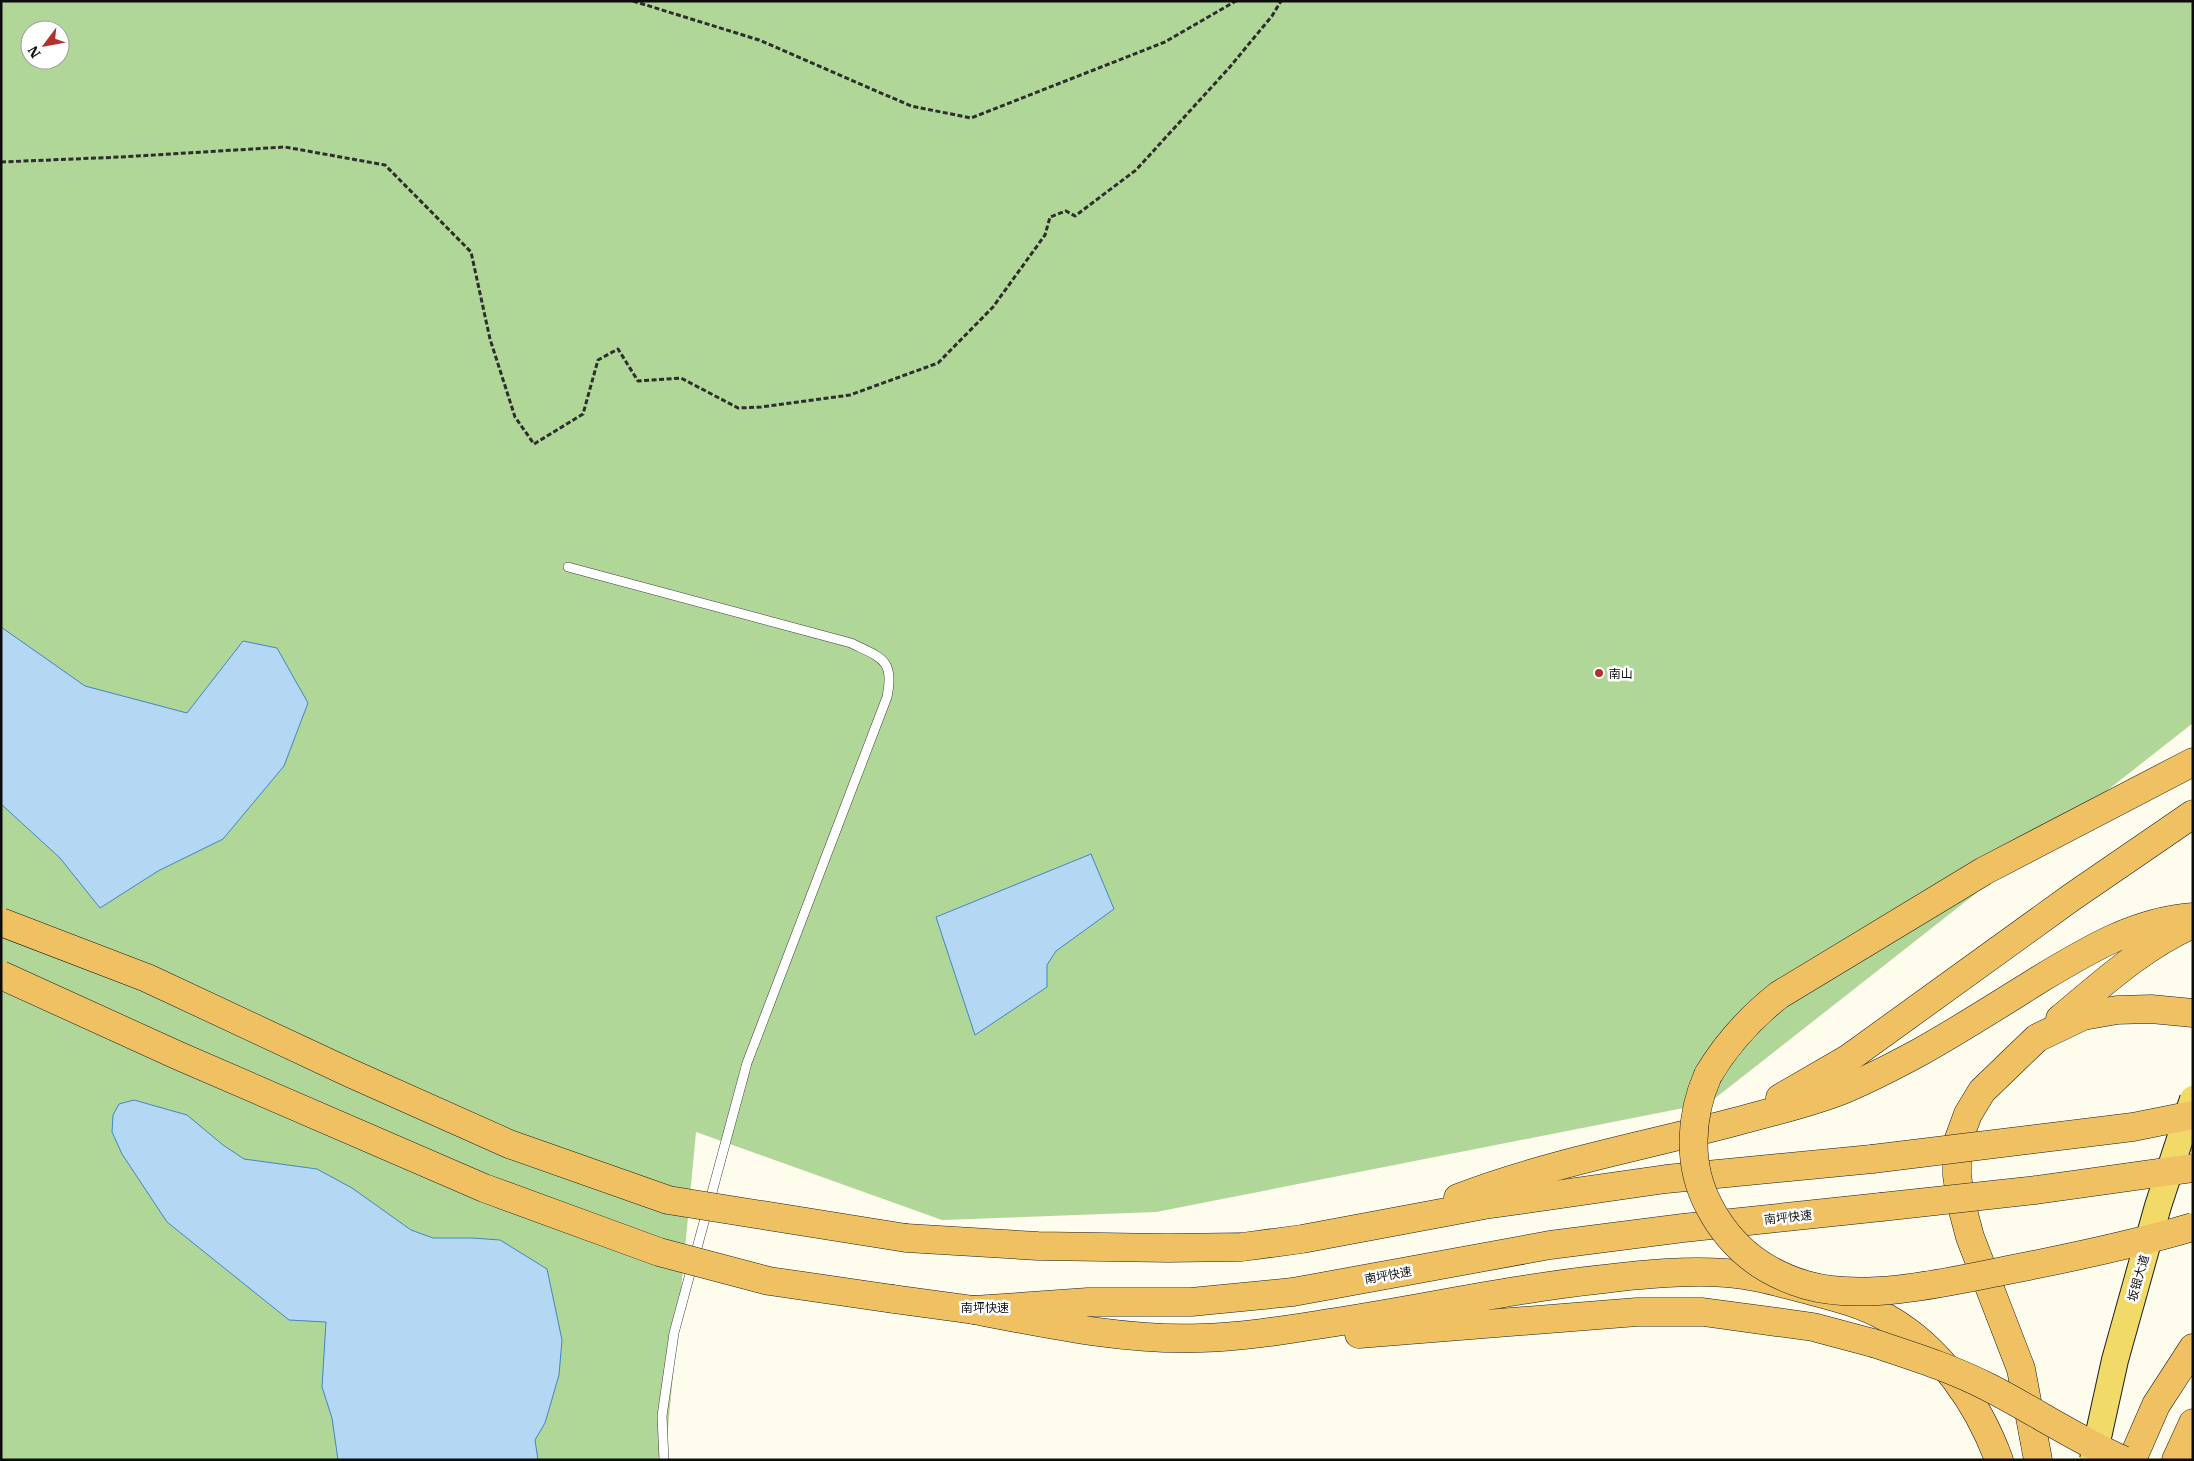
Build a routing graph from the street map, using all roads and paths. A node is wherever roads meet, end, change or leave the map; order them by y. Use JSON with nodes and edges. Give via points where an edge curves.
{"nodes":[{"id":1,"x":633,"y":1,"type":"edge"},
{"id":2,"x":1236,"y":1,"type":"edge"},
{"id":3,"x":1281,"y":1,"type":"edge"},
{"id":4,"x":1,"y":162,"type":"edge"},
{"id":5,"x":568,"y":567,"type":"dead end"},
{"id":6,"x":2193,"y":762,"type":"edge"},
{"id":7,"x":2193,"y":814,"type":"edge"},
{"id":8,"x":2193,"y":916,"type":"edge"},
{"id":9,"x":1,"y":922,"type":"edge"},
{"id":10,"x":2193,"y":924,"type":"edge"},
{"id":11,"x":1,"y":976,"type":"edge"},
{"id":12,"x":2193,"y":1013,"type":"edge"},
{"id":13,"x":2038,"y":1038,"type":"junction"},
{"id":14,"x":2193,"y":1099,"type":"edge"},
{"id":15,"x":2193,"y":1115,"type":"edge"},
{"id":16,"x":1732,"y":1123,"type":"junction"},
{"id":17,"x":2193,"y":1168,"type":"edge"},
{"id":18,"x":1395,"y":1222,"type":"junction"},
{"id":19,"x":2193,"y":1227,"type":"edge"},
{"id":20,"x":974,"y":1310,"type":"junction"},
{"id":21,"x":1270,"y":1332,"type":"junction"},
{"id":22,"x":2193,"y":1348,"type":"edge"},
{"id":23,"x":2193,"y":1424,"type":"edge"},
{"id":24,"x":664,"y":1460,"type":"edge"},
{"id":25,"x":1999,"y":1460,"type":"edge"},
{"id":26,"x":2038,"y":1460,"type":"edge"},
{"id":27,"x":2093,"y":1460,"type":"edge"},
{"id":28,"x":2123,"y":1460,"type":"edge"},
{"id":29,"x":2132,"y":1460,"type":"edge"},
{"id":30,"x":2176,"y":1460,"type":"edge"}],
"edges":[{"from":1,"to":2,"type":"path","via":[[759,40],[911,106],[971,118],[1165,42]]},
{"from":3,"to":4,"type":"path","via":[[1229,68],[1136,170],[1075,216],[1066,211],[1050,217],[1045,235],[993,307],[938,363],[850,395],[738,408],[681,378],[638,381],[618,349],[598,360],[583,414],[534,444],[516,417],[492,347],[471,252],[385,165],[285,147]]},
{"from":5,"to":24,"type":"lane","via":[[851,643],[879,657],[888,668],[891,679],[887,697],[747,1063],[674,1333],[662,1416]]},
{"from":6,"to":19,"type":"highway","bridge":true,"via":[[1984,871],[1779,995],[1739,1032],[1708,1075],[1699,1096],[1693,1139],[1698,1180],[1715,1219],[1744,1253],[1765,1268],[1808,1285],[1862,1290],[1956,1280],[2064,1259]]},
{"from":7,"to":16,"type":"highway","via":[[1849,1058]]},
{"from":8,"to":16,"type":"highway","via":[[2168,919],[2132,930],[2086,951],[1922,1051],[1845,1089]]},
{"from":9,"to":18,"type":"highway","bridge":true,"via":[[147,978],[509,1144],[668,1200],[906,1238],[1038,1246],[1242,1246]]},
{"from":10,"to":13,"type":"highway","via":[[2128,963]]},
{"from":11,"to":20,"type":"highway","name":"南坪快速","bridge":true,"via":[[484,1188],[659,1252],[769,1281]]},
{"from":12,"to":13,"type":"highway","via":[[2117,1010],[2083,1016]]},
{"from":13,"to":26,"type":"highway","via":[[1982,1091],[1968,1114],[1957,1144],[1961,1203],[1970,1237],[2021,1369]]},
{"from":14,"to":27,"type":"main road","name":"坂银大道","bridge":true,"via":[[2158,1206],[2115,1360]]},
{"from":15,"to":18,"type":"highway","bridge":true,"via":[[2115,1130],[1666,1179],[1484,1205]]},
{"from":16,"to":18,"type":"highway","via":[[1578,1159],[1502,1181]]},
{"from":17,"to":20,"type":"highway","name":"南坪快速","bridge":true,"via":[[2045,1189],[1550,1245],[1293,1292],[1191,1302],[1088,1302]]},
{"from":20,"to":21,"type":"highway","via":[[1147,1337],[1201,1338]]},
{"from":21,"to":25,"type":"highway","via":[[1380,1316],[1550,1284],[1660,1273],[1725,1273],[1755,1277],[1864,1307],[1908,1332],[1959,1383],[1984,1425]]},
{"from":21,"to":28,"type":"highway","bridge":true,"via":[[1356,1335],[1637,1312],[1703,1312],[1814,1327],[1927,1360],[1987,1386]]},
{"from":22,"to":29,"type":"highway","via":[[2156,1405]]},
{"from":23,"to":30,"type":"highway"}]}
